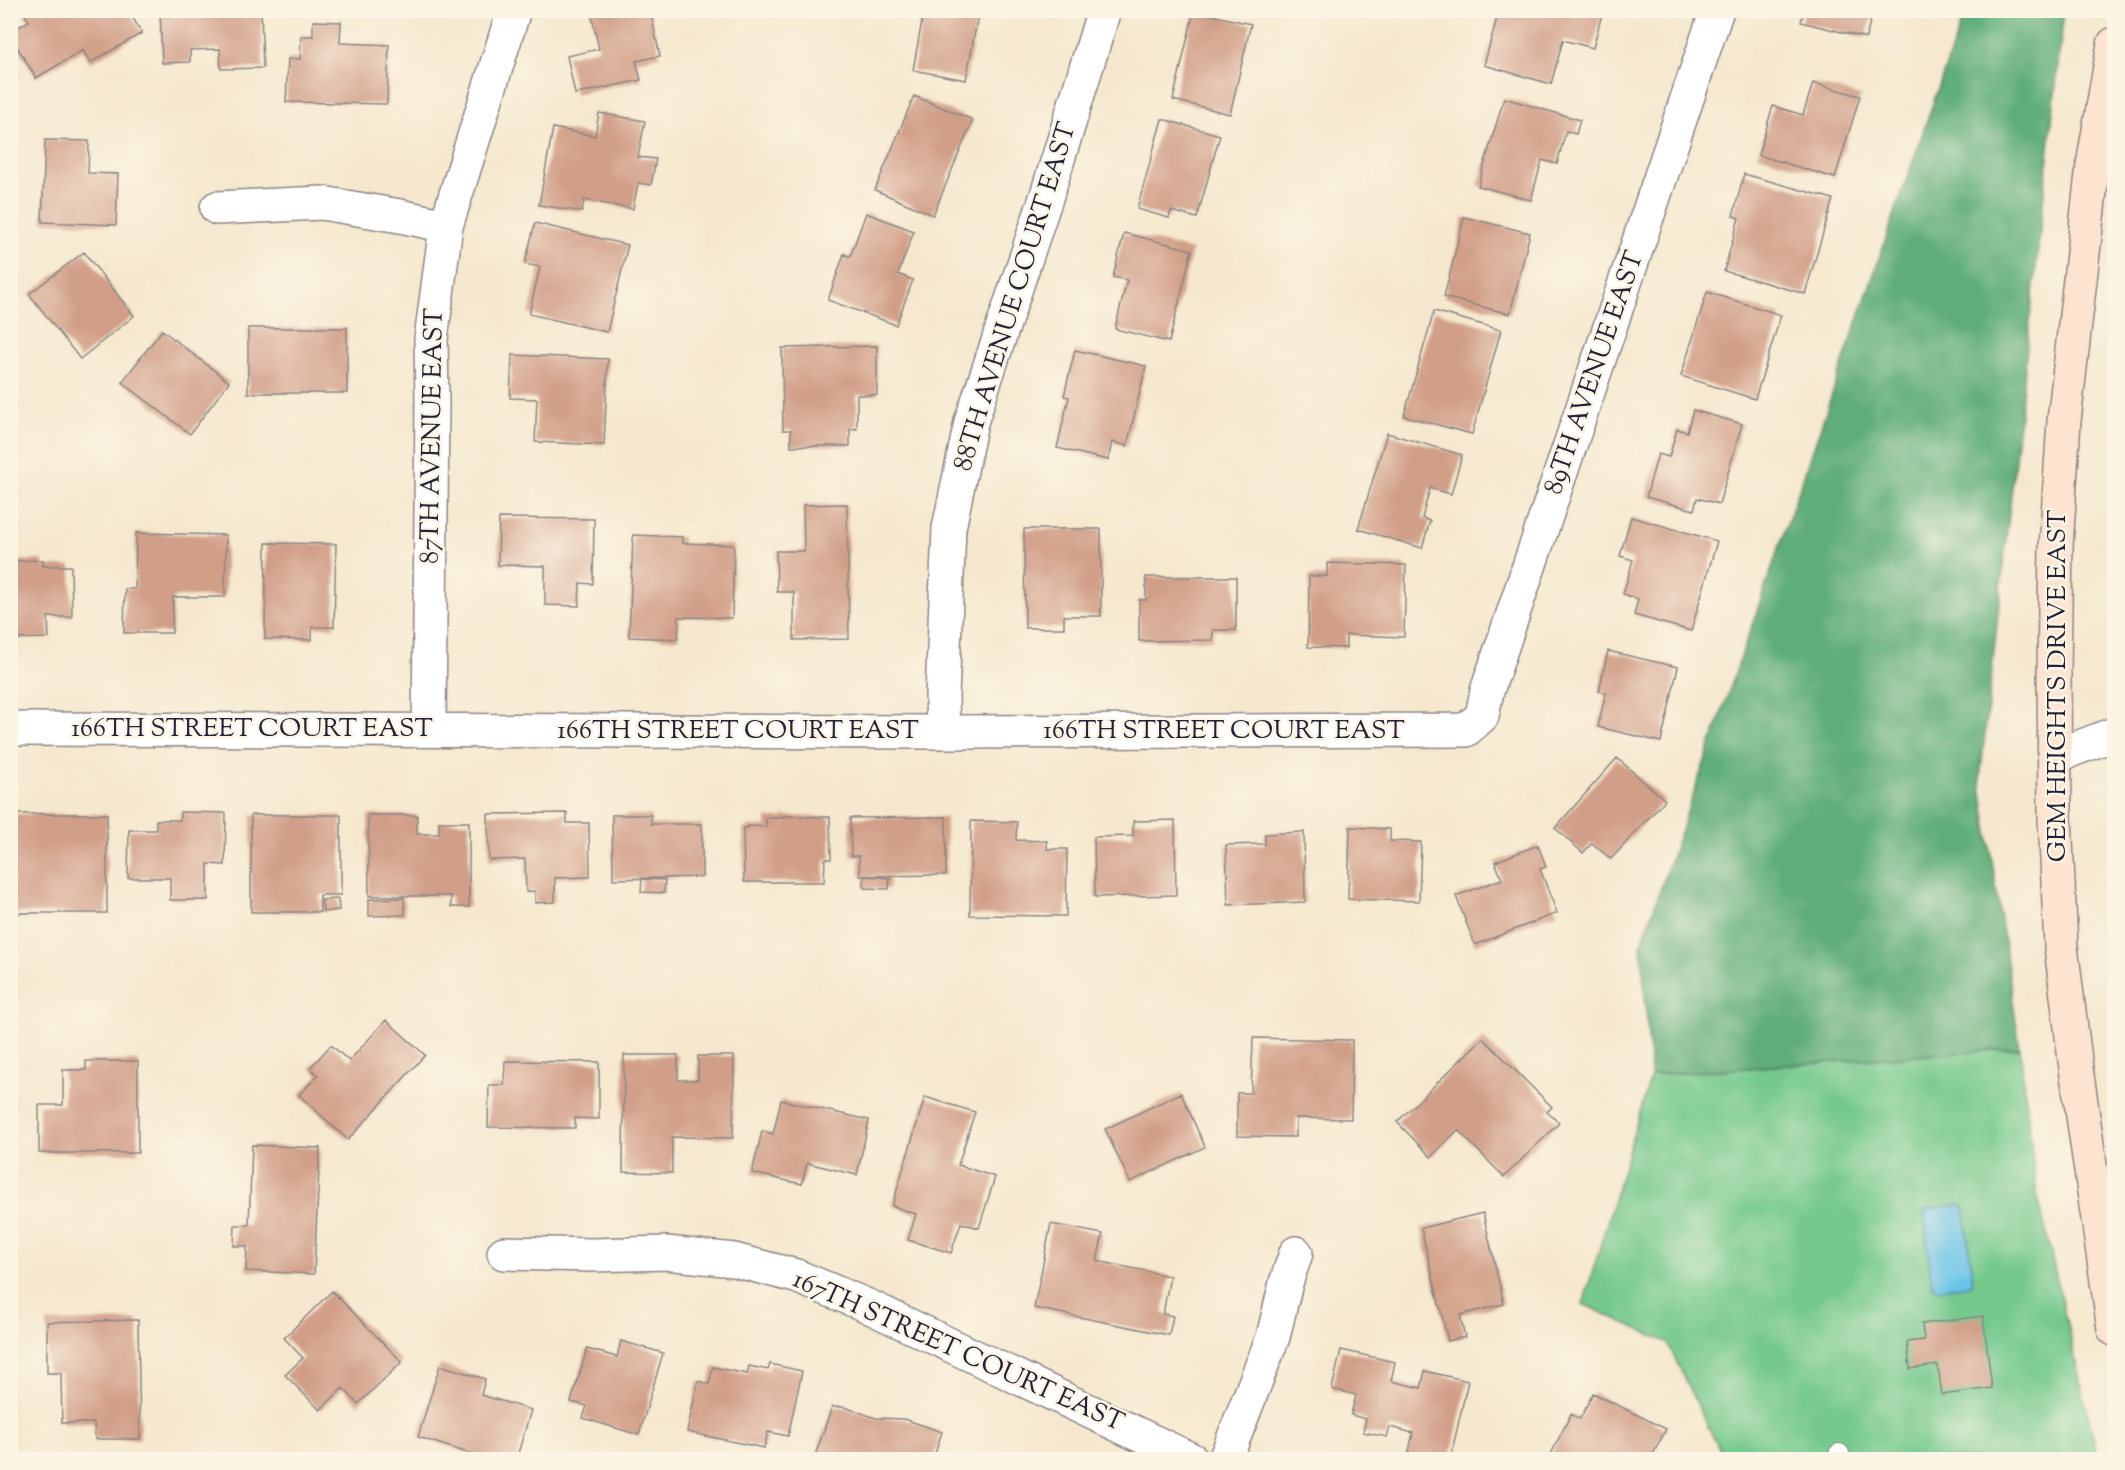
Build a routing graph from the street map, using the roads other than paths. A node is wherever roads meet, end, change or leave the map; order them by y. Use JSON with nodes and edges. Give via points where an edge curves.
{"nodes":[{"id":1,"x":514,"y":10,"type":"edge"},
{"id":2,"x":1104,"y":10,"type":"edge"},
{"id":3,"x":1717,"y":10,"type":"edge"},
{"id":4,"x":2115,"y":44,"type":"edge"},
{"id":5,"x":217,"y":208,"type":"dead end"},
{"id":6,"x":446,"y":226,"type":"junction"},
{"id":7,"x":10,"y":729,"type":"edge"},
{"id":8,"x":429,"y":729,"type":"junction"},
{"id":9,"x":1466,"y":730,"type":"joint"},
{"id":10,"x":943,"y":732,"type":"junction"},
{"id":11,"x":2115,"y":734,"type":"edge"},
{"id":12,"x":2056,"y":756,"type":"junction"},
{"id":13,"x":504,"y":1253,"type":"dead end"},
{"id":14,"x":1296,"y":1253,"type":"dead end"},
{"id":15,"x":2115,"y":1329,"type":"edge"},
{"id":16,"x":1192,"y":1460,"type":"edge"},
{"id":17,"x":1225,"y":1460,"type":"edge"}],
"edges":[{"from":1,"to":6,"type":"street","name":"87TH AVENUE EAST"},
{"from":2,"to":10,"type":"street","name":"88TH AVENUE COURT EAST","via":[[971,422],[949,528]]},
{"from":3,"to":9,"type":"street","name":"89TH AVENUE EAST","via":[[1487,691],[1482,716]]},
{"from":4,"to":12,"type":"street","name":"GEM HEIGHTS DRIVE EAST","via":[[2093,165],[2064,421],[2056,547]]},
{"from":5,"to":6,"type":"street","via":[[322,203]]},
{"from":6,"to":8,"type":"street","name":"87TH AVENUE EAST","via":[[430,339]]},
{"from":7,"to":8,"type":"street","name":"166TH STREET COURT EAST"},
{"from":8,"to":10,"type":"street","name":"166TH STREET COURT EAST"},
{"from":9,"to":10,"type":"street","name":"166TH STREET COURT EAST"},
{"from":11,"to":12,"type":"street"},
{"from":12,"to":15,"type":"street","name":"GEM HEIGHTS DRIVE EAST","via":[[2061,947]]},
{"from":13,"to":16,"type":"street","name":"167TH STREET COURT EAST","via":[[666,1253],[734,1260],[796,1276],[868,1306]]},
{"from":14,"to":17,"type":"street","via":[[1273,1337]]}]}
